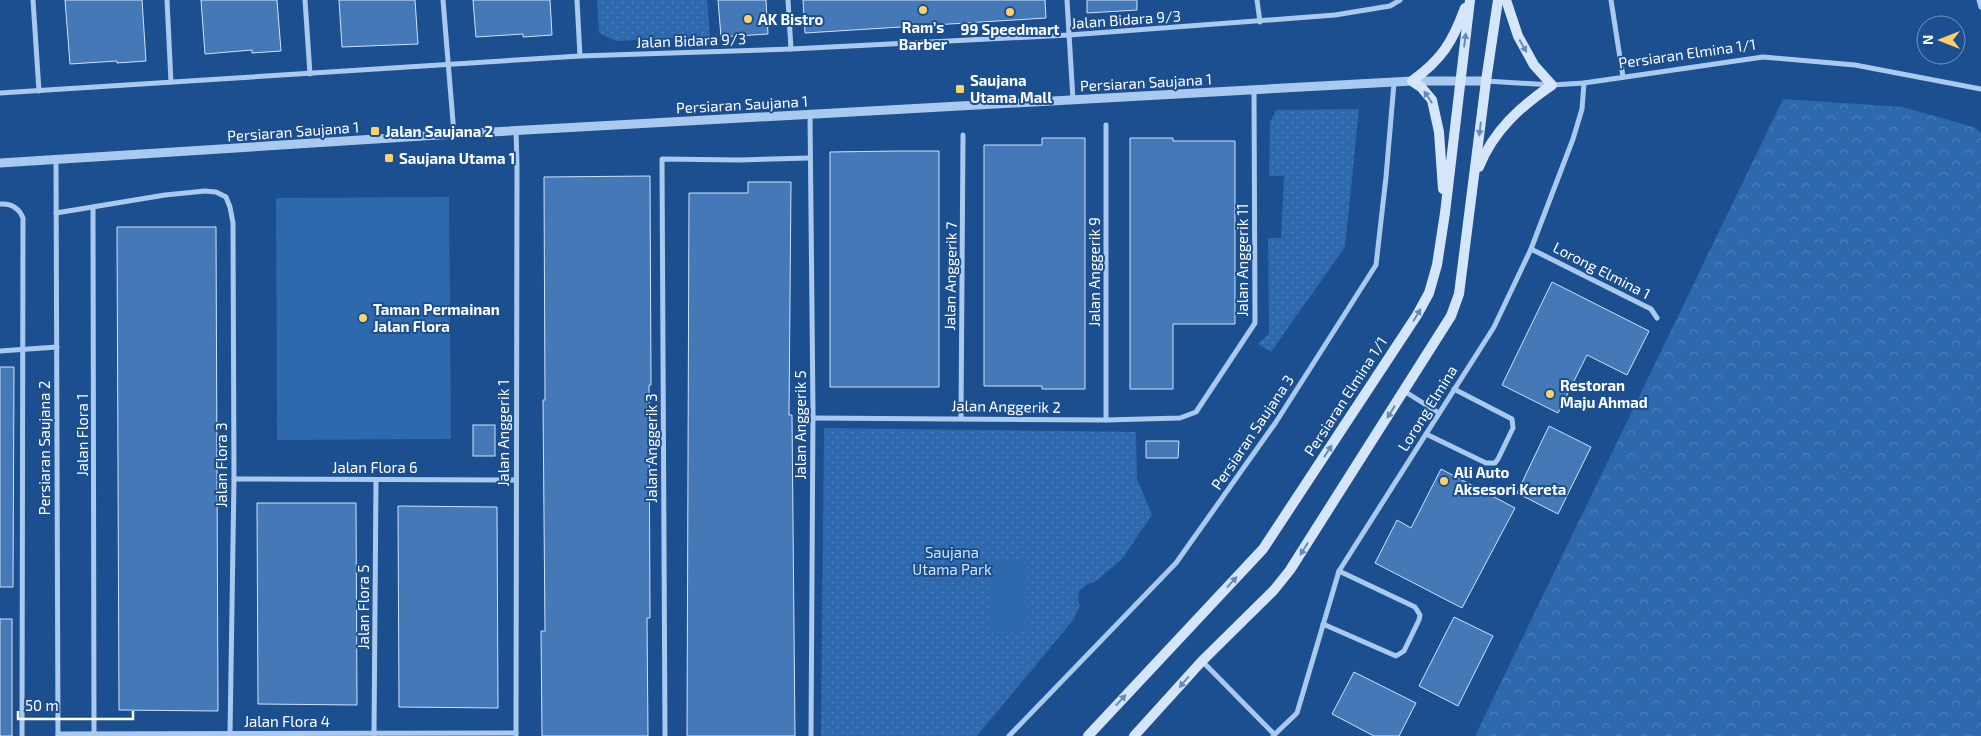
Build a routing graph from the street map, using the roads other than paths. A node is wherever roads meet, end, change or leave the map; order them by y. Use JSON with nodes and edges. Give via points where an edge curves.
{"nodes":[{"id":1,"x":33,"y":0,"type":"edge"},
{"id":2,"x":167,"y":0,"type":"edge"},
{"id":3,"x":305,"y":0,"type":"edge"},
{"id":4,"x":444,"y":0,"type":"edge"},
{"id":5,"x":577,"y":0,"type":"edge"},
{"id":6,"x":788,"y":0,"type":"edge"},
{"id":7,"x":1067,"y":0,"type":"edge"},
{"id":8,"x":1257,"y":0,"type":"edge"},
{"id":9,"x":1400,"y":0,"type":"edge"},
{"id":10,"x":1469,"y":0,"type":"edge"},
{"id":11,"x":1498,"y":0,"type":"edge"},
{"id":12,"x":1506,"y":0,"type":"edge"},
{"id":13,"x":1611,"y":0,"type":"edge"},
{"id":14,"x":1979,"y":0,"type":"edge"},
{"id":15,"x":1981,"y":7,"type":"edge"},
{"id":16,"x":1260,"y":22,"type":"junction"},
{"id":17,"x":1070,"y":35,"type":"junction"},
{"id":18,"x":791,"y":49,"type":"junction"},
{"id":19,"x":580,"y":56,"type":"junction"},
{"id":20,"x":448,"y":65,"type":"junction"},
{"id":21,"x":310,"y":74,"type":"junction"},
{"id":22,"x":1623,"y":77,"type":"junction"},
{"id":23,"x":1461,"y":80,"type":"junction"},
{"id":24,"x":1412,"y":81,"type":"junction"},
{"id":25,"x":1486,"y":81,"type":"junction"},
{"id":26,"x":171,"y":82,"type":"junction"},
{"id":27,"x":1394,"y":82,"type":"junction"},
{"id":28,"x":1584,"y":83,"type":"junction"},
{"id":29,"x":1552,"y":85,"type":"junction"},
{"id":30,"x":1981,"y":89,"type":"edge"},
{"id":31,"x":1254,"y":90,"type":"junction"},
{"id":32,"x":39,"y":91,"type":"junction"},
{"id":33,"x":0,"y":93,"type":"edge"},
{"id":34,"x":1073,"y":100,"type":"junction"},
{"id":35,"x":810,"y":114,"type":"junction"},
{"id":36,"x":1106,"y":125,"type":"dead end"},
{"id":37,"x":516,"y":130,"type":"junction"},
{"id":38,"x":454,"y":134,"type":"junction"},
{"id":39,"x":963,"y":135,"type":"dead end"},
{"id":40,"x":810,"y":158,"type":"junction"},
{"id":41,"x":56,"y":160,"type":"junction"},
{"id":42,"x":0,"y":163,"type":"edge"},
{"id":43,"x":1474,"y":182,"type":"junction"},
{"id":44,"x":0,"y":204,"type":"edge"},
{"id":45,"x":93,"y":207,"type":"junction"},
{"id":46,"x":56,"y":213,"type":"junction"},
{"id":47,"x":1445,"y":213,"type":"junction"},
{"id":48,"x":1531,"y":249,"type":"junction"},
{"id":49,"x":1657,"y":318,"type":"dead end"},
{"id":50,"x":57,"y":347,"type":"junction"},
{"id":51,"x":23,"y":349,"type":"junction"},
{"id":52,"x":0,"y":350,"type":"edge"},
{"id":53,"x":1454,"y":389,"type":"junction"},
{"id":54,"x":1404,"y":391,"type":"junction"},
{"id":55,"x":1196,"y":412,"type":"joint"},
{"id":56,"x":1439,"y":413,"type":"junction"},
{"id":57,"x":813,"y":418,"type":"junction"},
{"id":58,"x":961,"y":418,"type":"junction"},
{"id":59,"x":1106,"y":420,"type":"junction"},
{"id":60,"x":1426,"y":434,"type":"junction"},
{"id":61,"x":234,"y":479,"type":"junction"},
{"id":62,"x":376,"y":480,"type":"junction"},
{"id":63,"x":516,"y":480,"type":"junction"},
{"id":64,"x":1338,"y":571,"type":"junction"},
{"id":65,"x":1323,"y":624,"type":"junction"},
{"id":66,"x":1202,"y":661,"type":"junction"},
{"id":67,"x":94,"y":734,"type":"junction"},
{"id":68,"x":230,"y":734,"type":"junction"},
{"id":69,"x":374,"y":734,"type":"junction"},
{"id":70,"x":58,"y":735,"type":"edge"},
{"id":71,"x":516,"y":735,"type":"edge"},
{"id":72,"x":1274,"y":735,"type":"edge"},
{"id":73,"x":22,"y":736,"type":"edge"},
{"id":74,"x":665,"y":736,"type":"edge"},
{"id":75,"x":811,"y":736,"type":"edge"},
{"id":76,"x":1009,"y":736,"type":"edge"},
{"id":77,"x":1088,"y":736,"type":"edge"},
{"id":78,"x":1134,"y":736,"type":"edge"}],
"edges":[{"from":1,"to":32,"type":"street"},
{"from":2,"to":26,"type":"street"},
{"from":3,"to":21,"type":"street"},
{"from":4,"to":20,"type":"street"},
{"from":5,"to":19,"type":"street"},
{"from":6,"to":18,"type":"street"},
{"from":7,"to":17,"type":"street"},
{"from":8,"to":16,"type":"street"},
{"from":9,"to":16,"type":"street","name":"Jalan Bidara 9/3","via":[[1390,6],[1335,15]]},
{"from":23,"to":10,"type":"main road","name":"Persiaran Elmina 1/1","one_way":true},
{"from":10,"to":24,"type":"main road","via":[[1455,36],[1442,55]]},
{"from":11,"to":25,"type":"main road"},
{"from":12,"to":29,"type":"main road","one_way":true,"via":[[1518,36],[1534,65]]},
{"from":13,"to":22,"type":"street"},
{"from":14,"to":15,"type":"street"},
{"from":16,"to":17,"type":"street","name":"Jalan Bidara 9/3"},
{"from":17,"to":18,"type":"street","name":"Jalan Bidara 9/3"},
{"from":17,"to":34,"type":"street"},
{"from":18,"to":19,"type":"street","name":"Jalan Bidara 9/3"},
{"from":19,"to":20,"type":"street","name":"Jalan Bidara 9/3"},
{"from":20,"to":21,"type":"street","name":"Jalan Bidara 9/3"},
{"from":20,"to":38,"type":"street"},
{"from":21,"to":26,"type":"street","name":"Jalan Bidara 9/3"},
{"from":22,"to":28,"type":"street","name":"Persiaran Elmina 1/1"},
{"from":22,"to":30,"type":"street","name":"Persiaran Elmina 1/1","via":[[1763,57],[1855,65]]},
{"from":23,"to":24,"type":"street","name":"Persiaran Saujana 1"},
{"from":23,"to":25,"type":"street","name":"Persiaran Saujana 1"},
{"from":23,"to":47,"type":"main road","name":"Persiaran Elmina 1/1"},
{"from":24,"to":27,"type":"street","name":"Persiaran Saujana 1"},
{"from":47,"to":24,"type":"main road","one_way":true,"via":[[1432,100]]},
{"from":25,"to":29,"type":"street","name":"Persiaran Elmina 1/1"},
{"from":25,"to":43,"type":"main road","one_way":true},
{"from":26,"to":32,"type":"street","name":"Jalan Bidara 9/3"},
{"from":27,"to":31,"type":"street","name":"Persiaran Saujana 1"},
{"from":27,"to":76,"type":"street","name":"Persiaran Saujana 3","via":[[1376,264],[1276,422],[1176,563]]},
{"from":28,"to":29,"type":"street","name":"Persiaran Elmina 1/1"},
{"from":28,"to":48,"type":"street","name":"Lorong Elmina","via":[[1582,109],[1575,132]]},
{"from":29,"to":43,"type":"main road","via":[[1530,100],[1496,135],[1485,152]]},
{"from":31,"to":34,"type":"street","name":"Persiaran Saujana 1"},
{"from":31,"to":55,"type":"street","name":"Jalan Anggerik 11","via":[[1255,323]]},
{"from":32,"to":33,"type":"street","name":"Jalan Bidara 9/3"},
{"from":34,"to":35,"type":"street","name":"Persiaran Saujana 1"},
{"from":35,"to":37,"type":"street","name":"Persiaran Saujana 1"},
{"from":35,"to":40,"type":"street","name":"Jalan Anggerik 5"},
{"from":36,"to":59,"type":"street","name":"Jalan Anggerik 9"},
{"from":37,"to":38,"type":"street","name":"Persiaran Saujana 1"},
{"from":37,"to":63,"type":"street","name":"Jalan Anggerik 1"},
{"from":38,"to":41,"type":"street","name":"Persiaran Saujana 1"},
{"from":39,"to":58,"type":"street","name":"Jalan Anggerik 7"},
{"from":40,"to":57,"type":"street","name":"Jalan Anggerik 5"},
{"from":40,"to":74,"type":"street","name":"Jalan Anggerik 3","via":[[662,160]]},
{"from":41,"to":42,"type":"street","name":"Persiaran Saujana 1"},
{"from":41,"to":46,"type":"street","name":"Persiaran Saujana 2"},
{"from":43,"to":54,"type":"main road","via":[[1459,294],[1451,316]]},
{"from":44,"to":51,"type":"street","via":[[18,208],[23,218]]},
{"from":45,"to":46,"type":"street"},
{"from":45,"to":61,"type":"street","name":"Jalan Flora 3","via":[[205,191],[226,197],[233,223]]},
{"from":45,"to":67,"type":"street","name":"Jalan Flora 1"},
{"from":46,"to":50,"type":"street","name":"Persiaran Saujana 2"},
{"from":77,"to":47,"type":"main road","name":"Persiaran Elmina 1/1","one_way":true,"via":[[1263,549],[1429,293]]},
{"from":48,"to":49,"type":"street","name":"Lorong Elmina 1","via":[[1652,309]]},
{"from":48,"to":53,"type":"street","name":"Lorong Elmina","via":[[1494,327]]},
{"from":50,"to":51,"type":"street"},
{"from":50,"to":70,"type":"street","name":"Persiaran Saujana 2"},
{"from":51,"to":52,"type":"street"},
{"from":51,"to":73,"type":"street"},
{"from":53,"to":56,"type":"street","name":"Lorong Elmina"},
{"from":53,"to":60,"type":"street","via":[[1512,419],[1513,428],[1498,459],[1495,463],[1486,464]]},
{"from":54,"to":56,"type":"street"},
{"from":54,"to":66,"type":"main road","one_way":true,"via":[[1290,570]]},
{"from":55,"to":59,"type":"street","name":"Jalan Anggerik 2","via":[[1180,418]]},
{"from":56,"to":60,"type":"street","name":"Lorong Elmina"},
{"from":57,"to":58,"type":"street","name":"Jalan Anggerik 2"},
{"from":57,"to":75,"type":"street","name":"Jalan Anggerik 5"},
{"from":58,"to":59,"type":"street","name":"Jalan Anggerik 2"},
{"from":60,"to":64,"type":"street","name":"Lorong Elmina"},
{"from":61,"to":62,"type":"street","name":"Jalan Flora 6"},
{"from":61,"to":68,"type":"street","name":"Jalan Flora 3"},
{"from":62,"to":63,"type":"street","name":"Jalan Flora 6"},
{"from":62,"to":69,"type":"street","name":"Jalan Flora 5"},
{"from":63,"to":71,"type":"street","name":"Jalan Anggerik 1"},
{"from":64,"to":65,"type":"street","name":"Lorong Elmina"},
{"from":64,"to":65,"type":"street","via":[[1415,607],[1419,610],[1419,620],[1404,651],[1396,656]]},
{"from":65,"to":72,"type":"street","name":"Lorong Elmina","via":[[1297,713]]},
{"from":66,"to":72,"type":"street"},
{"from":66,"to":78,"type":"main road","one_way":true},
{"from":67,"to":68,"type":"street","name":"Jalan Flora 4"},
{"from":67,"to":70,"type":"street","name":"Jalan Flora 4"},
{"from":68,"to":69,"type":"street","name":"Jalan Flora 4"},
{"from":69,"to":71,"type":"street","name":"Jalan Flora 4"}]}
